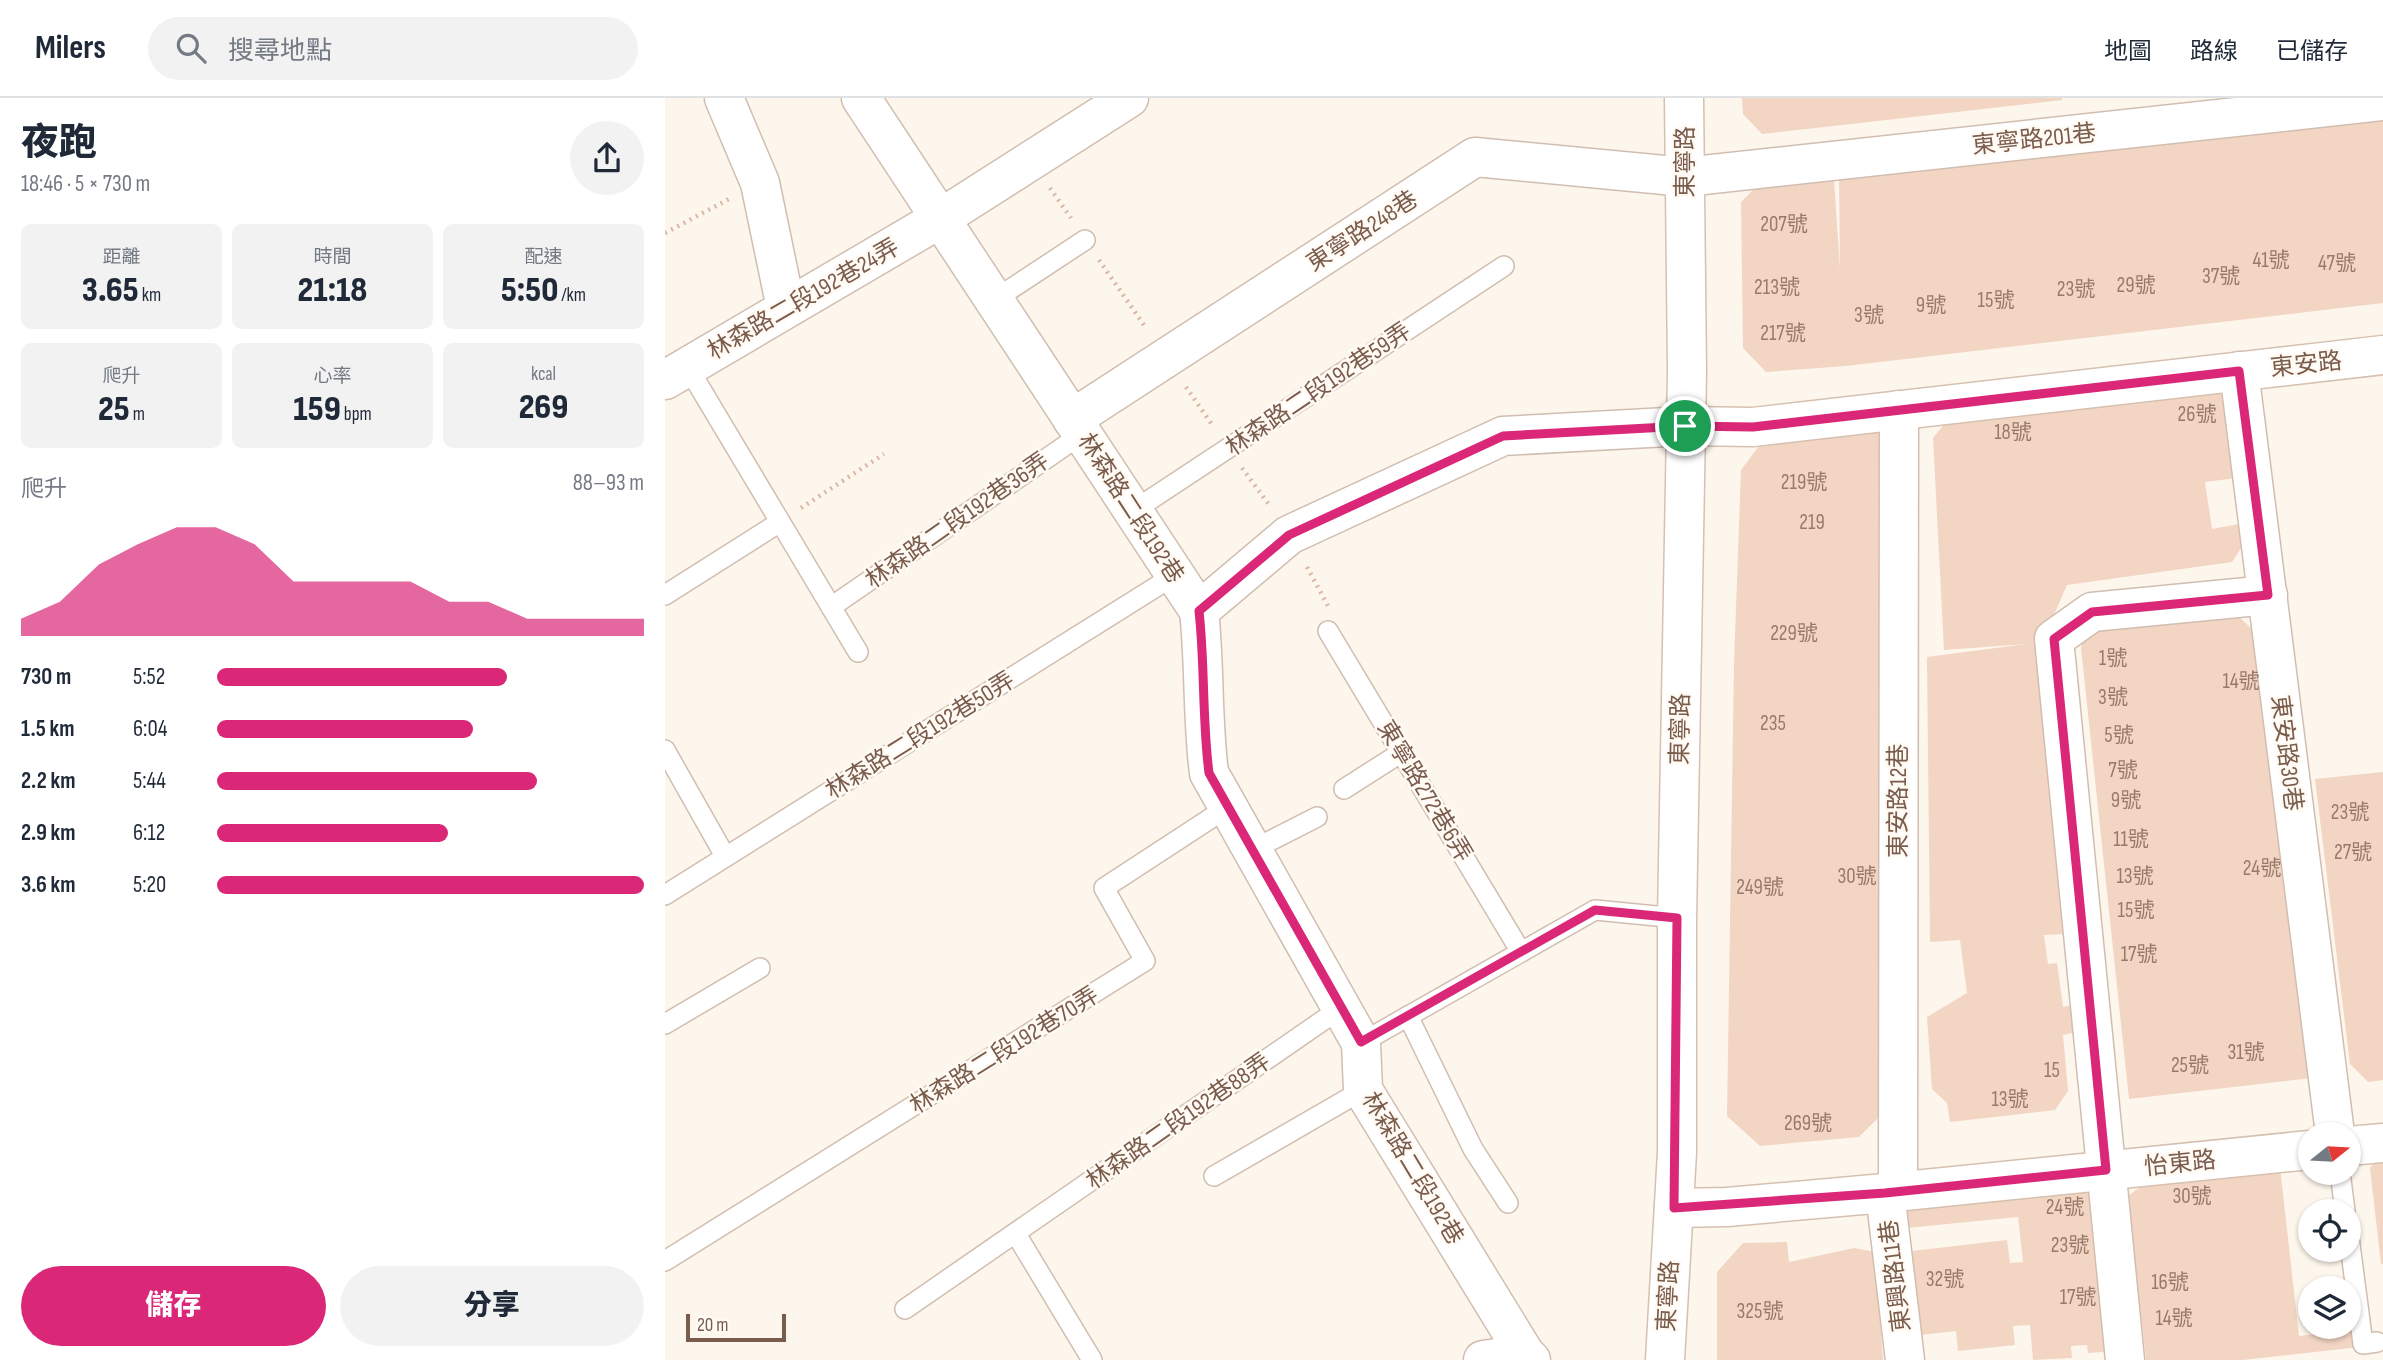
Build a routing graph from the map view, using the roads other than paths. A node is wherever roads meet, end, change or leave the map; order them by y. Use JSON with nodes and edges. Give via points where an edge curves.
{"nodes":[{"id":1,"x":724,"y":98,"type":"edge"},
{"id":2,"x":861,"y":98,"type":"edge"},
{"id":3,"x":1129,"y":98,"type":"edge"},
{"id":4,"x":1684,"y":98,"type":"edge"},
{"id":5,"x":2383,"y":101,"type":"edge"},
{"id":6,"x":1685,"y":177,"type":"junction"},
{"id":7,"x":940,"y":218,"type":"junction"},
{"id":8,"x":1086,"y":240,"type":"dead end"},
{"id":9,"x":1504,"y":266,"type":"dead end"},
{"id":10,"x":994,"y":300,"type":"junction"},
{"id":11,"x":786,"y":308,"type":"junction"},
{"id":12,"x":2383,"y":355,"type":"edge"},
{"id":13,"x":2239,"y":371,"type":"junction"},
{"id":14,"x":676,"y":373,"type":"edge"},
{"id":15,"x":1899,"y":410,"type":"junction"},
{"id":16,"x":1077,"y":426,"type":"junction"},
{"id":17,"x":1685,"y":426,"type":"junction"},
{"id":18,"x":1133,"y":511,"type":"junction"},
{"id":19,"x":780,"y":522,"type":"junction"},
{"id":20,"x":1175,"y":575,"type":"junction"},
{"id":21,"x":665,"y":595,"type":"edge"},
{"id":22,"x":2268,"y":595,"type":"junction"},
{"id":23,"x":831,"y":607,"type":"junction"},
{"id":24,"x":1199,"y":611,"type":"junction"},
{"id":25,"x":1328,"y":631,"type":"road end"},
{"id":26,"x":858,"y":652,"type":"dead end"},
{"id":27,"x":665,"y":750,"type":"edge"},
{"id":28,"x":1402,"y":752,"type":"junction"},
{"id":29,"x":1344,"y":789,"type":"dead end"},
{"id":30,"x":1228,"y":807,"type":"junction"},
{"id":31,"x":1317,"y":817,"type":"dead end"},
{"id":32,"x":1252,"y":850,"type":"junction"},
{"id":33,"x":725,"y":856,"type":"junction"},
{"id":34,"x":665,"y":895,"type":"edge"},
{"id":35,"x":1677,"y":918,"type":"junction"},
{"id":36,"x":1521,"y":952,"type":"junction"},
{"id":37,"x":760,"y":968,"type":"dead end"},
{"id":38,"x":1341,"y":1008,"type":"junction"},
{"id":39,"x":1408,"y":1016,"type":"junction"},
{"id":40,"x":665,"y":1024,"type":"edge"},
{"id":41,"x":1361,"y":1042,"type":"junction"},
{"id":42,"x":1363,"y":1090,"type":"junction"},
{"id":43,"x":2334,"y":1122,"type":"edge"},
{"id":44,"x":2383,"y":1143,"type":"edge"},
{"id":45,"x":2361,"y":1145,"type":"edge"},
{"id":46,"x":2298,"y":1151,"type":"edge"},
{"id":47,"x":2106,"y":1170,"type":"junction"},
{"id":48,"x":1214,"y":1176,"type":"dead end"},
{"id":49,"x":1891,"y":1192,"type":"junction"},
{"id":50,"x":1508,"y":1203,"type":"dead end"},
{"id":51,"x":1674,"y":1208,"type":"junction"},
{"id":52,"x":1016,"y":1234,"type":"junction"},
{"id":53,"x":665,"y":1261,"type":"edge"},
{"id":54,"x":2352,"y":1262,"type":"edge"},
{"id":55,"x":905,"y":1309,"type":"dead end"},
{"id":56,"x":2377,"y":1342,"type":"dead end"},
{"id":57,"x":1528,"y":1357,"type":"edge"},
{"id":58,"x":1092,"y":1360,"type":"edge"},
{"id":59,"x":1483,"y":1360,"type":"edge"},
{"id":60,"x":1665,"y":1360,"type":"edge"},
{"id":61,"x":1905,"y":1360,"type":"edge"},
{"id":62,"x":2125,"y":1360,"type":"edge"}],
"edges":[{"from":1,"to":11,"type":"street","via":[[760,183]]},
{"from":2,"to":7,"type":"street","name":"林森路二段192巷"},
{"from":3,"to":7,"type":"street","name":"林森路二段192巷24弄"},
{"from":4,"to":6,"type":"street","name":"東寧路"},
{"from":5,"to":6,"type":"street","name":"東寧路201巷"},
{"from":6,"to":16,"type":"street","name":"東寧路248巷","via":[[1475,157]]},
{"from":6,"to":17,"type":"street","name":"東寧路"},
{"from":7,"to":10,"type":"street","name":"林森路二段192巷"},
{"from":7,"to":11,"type":"street","name":"林森路二段192巷24弄"},
{"from":8,"to":10,"type":"lane"},
{"from":9,"to":18,"type":"lane","name":"林森路二段192巷59弄"},
{"from":10,"to":16,"type":"street","name":"林森路二段192巷"},
{"from":11,"to":14,"type":"street","name":"林森路二段192巷24弄"},
{"from":12,"to":13,"type":"street","name":"東安路"},
{"from":13,"to":15,"type":"street","name":"東安路"},
{"from":13,"to":22,"type":"street","name":"東安路30巷"},
{"from":14,"to":19,"type":"lane"},
{"from":15,"to":17,"type":"street","name":"東安路","via":[[1753,427]]},
{"from":15,"to":49,"type":"street","name":"東安路12巷"},
{"from":16,"to":18,"type":"street","name":"林森路二段192巷"},
{"from":16,"to":23,"type":"lane","name":"林森路二段192巷36弄"},
{"from":17,"to":24,"type":"street","name":"東安路","via":[[1503,436],[1289,535]]},
{"from":17,"to":35,"type":"street","name":"東寧路"},
{"from":18,"to":20,"type":"street","name":"林森路二段192巷"},
{"from":19,"to":21,"type":"lane"},
{"from":19,"to":23,"type":"lane"},
{"from":20,"to":24,"type":"street","name":"林森路二段192巷"},
{"from":20,"to":33,"type":"lane","name":"林森路二段192巷50弄"},
{"from":22,"to":43,"type":"street","name":"東安路30巷"},
{"from":22,"to":47,"type":"street","via":[[2092,612],[2054,639]]},
{"from":23,"to":26,"type":"lane"},
{"from":24,"to":30,"type":"street","name":"林森路二段192巷","via":[[1209,773]]},
{"from":25,"to":28,"type":"lane","name":"東寧路272巷6弄"},
{"from":27,"to":33,"type":"lane"},
{"from":28,"to":29,"type":"lane"},
{"from":28,"to":36,"type":"lane","name":"東寧路272巷6弄"},
{"from":30,"to":32,"type":"street","name":"林森路二段192巷"},
{"from":30,"to":53,"type":"lane","name":"林森路二段192巷70弄","via":[[1104,888],[1145,961]]},
{"from":31,"to":32,"type":"lane"},
{"from":32,"to":38,"type":"street","name":"林森路二段192巷"},
{"from":33,"to":34,"type":"lane","name":"林森路二段192巷50弄"},
{"from":35,"to":36,"type":"lane","via":[[1595,910]]},
{"from":35,"to":51,"type":"street","name":"東寧路"},
{"from":36,"to":39,"type":"lane"},
{"from":37,"to":40,"type":"lane"},
{"from":38,"to":41,"type":"street","name":"林森路二段192巷"},
{"from":38,"to":52,"type":"lane","name":"林森路二段192巷88弄"},
{"from":39,"to":41,"type":"lane"},
{"from":39,"to":50,"type":"lane","via":[[1473,1149]]},
{"from":41,"to":42,"type":"street","name":"林森路二段192巷"},
{"from":42,"to":48,"type":"lane"},
{"from":42,"to":57,"type":"street","name":"林森路二段192巷"},
{"from":44,"to":45,"type":"street"},
{"from":46,"to":47,"type":"street","name":"怡東路"},
{"from":47,"to":49,"type":"street","name":"怡東路"},
{"from":47,"to":62,"type":"street"},
{"from":49,"to":51,"type":"street","name":"怡東路"},
{"from":49,"to":61,"type":"street","name":"東興路11巷"},
{"from":51,"to":60,"type":"street","name":"東寧路"},
{"from":52,"to":55,"type":"lane","name":"林森路二段192巷88弄"},
{"from":52,"to":58,"type":"lane"},
{"from":54,"to":56,"type":"lane","via":[[2363,1344]]},
{"from":57,"to":59,"type":"street"}]}
